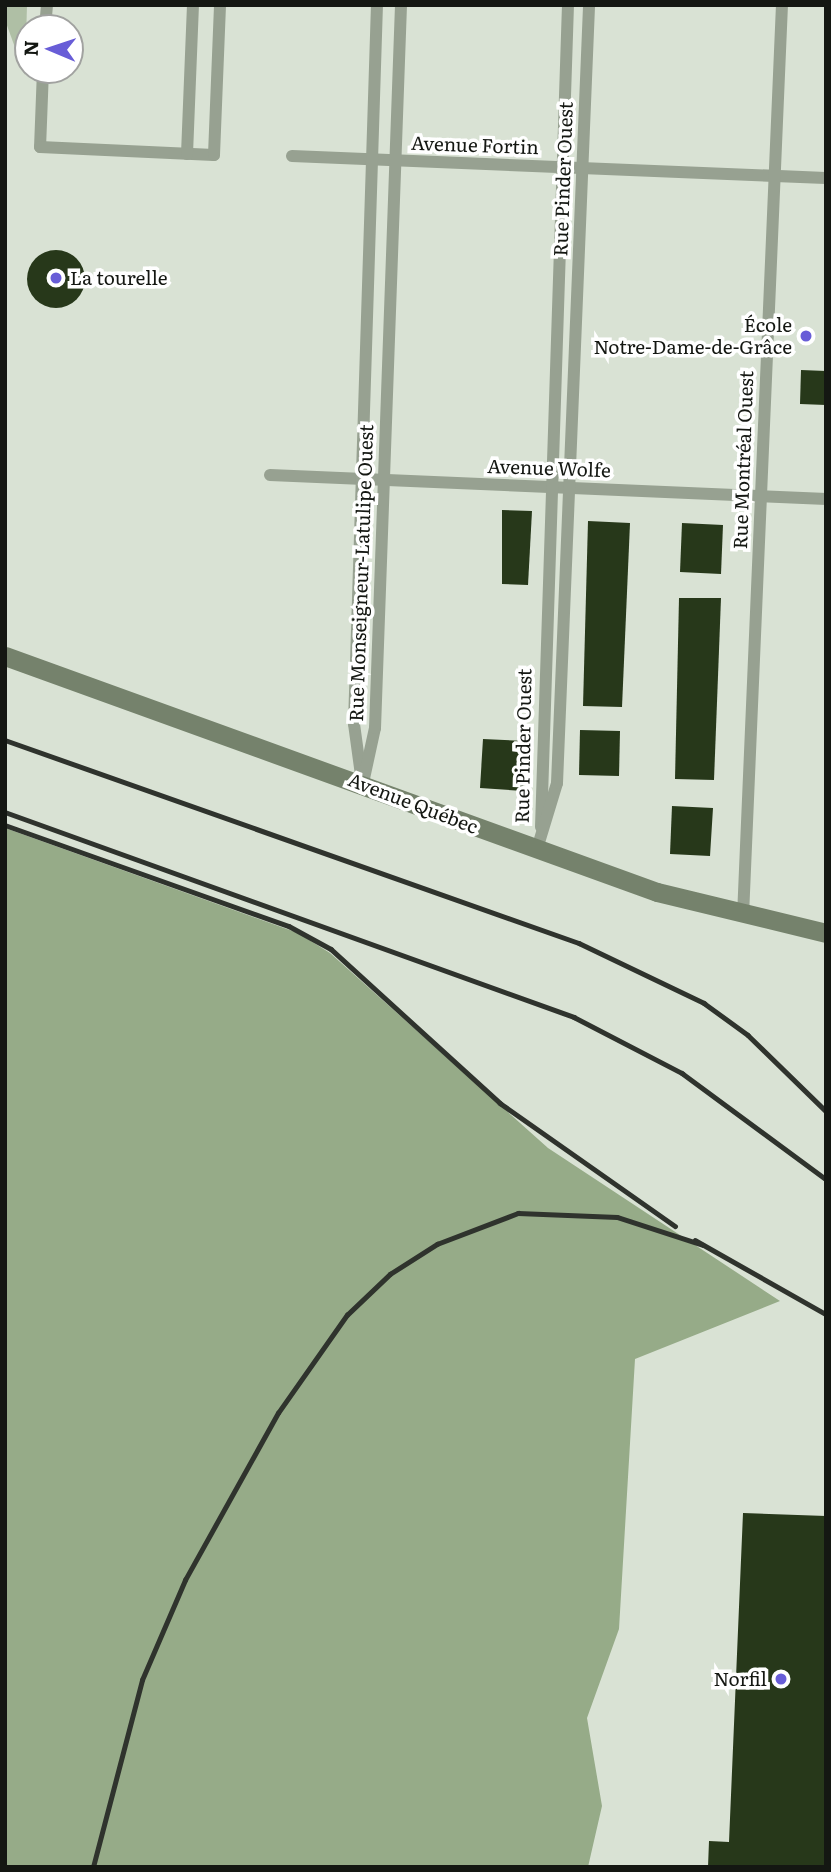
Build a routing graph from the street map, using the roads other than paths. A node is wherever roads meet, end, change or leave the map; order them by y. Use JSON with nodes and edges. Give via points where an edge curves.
{"nodes":[{"id":1,"x":193,"y":5,"type":"edge"},
{"id":2,"x":220,"y":5,"type":"edge"},
{"id":3,"x":377,"y":5,"type":"edge"},
{"id":4,"x":401,"y":5,"type":"edge"},
{"id":5,"x":568,"y":5,"type":"edge"},
{"id":6,"x":589,"y":5,"type":"edge"},
{"id":7,"x":782,"y":5,"type":"edge"},
{"id":8,"x":42,"y":84,"type":"edge"},
{"id":9,"x":187,"y":154,"type":"junction"},
{"id":10,"x":292,"y":156,"type":"dead end"},
{"id":11,"x":373,"y":161,"type":"junction"},
{"id":12,"x":396,"y":162,"type":"junction"},
{"id":13,"x":562,"y":167,"type":"junction"},
{"id":14,"x":582,"y":168,"type":"junction"},
{"id":15,"x":775,"y":176,"type":"junction"},
{"id":16,"x":826,"y":178,"type":"edge"},
{"id":17,"x":270,"y":475,"type":"dead end"},
{"id":18,"x":362,"y":480,"type":"junction"},
{"id":19,"x":383,"y":481,"type":"junction"},
{"id":20,"x":551,"y":487,"type":"junction"},
{"id":21,"x":569,"y":488,"type":"junction"},
{"id":22,"x":761,"y":496,"type":"junction"},
{"id":23,"x":826,"y":499,"type":"edge"},
{"id":24,"x":5,"y":656,"type":"edge"},
{"id":25,"x":363,"y":783,"type":"junction"},
{"id":26,"x":537,"y":849,"type":"junction"},
{"id":27,"x":743,"y":916,"type":"junction"},
{"id":28,"x":826,"y":933,"type":"edge"}],
"edges":[{"from":1,"to":9,"type":"street"},
{"from":2,"to":9,"type":"street","via":[[214,155]]},
{"from":3,"to":11,"type":"street","name":"Rue Monseigneur-Latulipe Ouest"},
{"from":4,"to":12,"type":"street","name":"Rue Monseigneur-Latulipe Ouest"},
{"from":5,"to":13,"type":"street","name":"Rue Pinder Ouest"},
{"from":6,"to":14,"type":"street","name":"Rue Pinder Ouest"},
{"from":7,"to":15,"type":"street","name":"Rue Montréal Ouest"},
{"from":8,"to":9,"type":"street","via":[[40,147]]},
{"from":10,"to":11,"type":"street","name":"Avenue Fortin"},
{"from":11,"to":12,"type":"street","name":"Avenue Fortin"},
{"from":11,"to":18,"type":"street","name":"Rue Monseigneur-Latulipe Ouest"},
{"from":12,"to":13,"type":"street","name":"Avenue Fortin"},
{"from":12,"to":19,"type":"street","name":"Rue Monseigneur-Latulipe Ouest"},
{"from":13,"to":14,"type":"street","name":"Avenue Fortin"},
{"from":13,"to":20,"type":"street","name":"Rue Pinder Ouest"},
{"from":14,"to":15,"type":"street","name":"Avenue Fortin"},
{"from":14,"to":21,"type":"street","name":"Rue Pinder Ouest"},
{"from":15,"to":16,"type":"street","name":"Avenue Fortin"},
{"from":15,"to":22,"type":"street","name":"Rue Montréal Ouest"},
{"from":17,"to":18,"type":"street","name":"Avenue Wolfe"},
{"from":18,"to":19,"type":"street","name":"Avenue Wolfe"},
{"from":18,"to":25,"type":"street","name":"Rue Monseigneur-Latulipe Ouest","via":[[354,724]]},
{"from":19,"to":20,"type":"street","name":"Avenue Wolfe"},
{"from":19,"to":25,"type":"street","name":"Rue Monseigneur-Latulipe Ouest","via":[[375,728]]},
{"from":20,"to":21,"type":"street","name":"Avenue Wolfe"},
{"from":20,"to":26,"type":"street","name":"Rue Pinder Ouest"},
{"from":21,"to":22,"type":"street","name":"Avenue Wolfe"},
{"from":21,"to":26,"type":"street","name":"Rue Pinder Ouest","via":[[557,783]]},
{"from":22,"to":23,"type":"street","name":"Avenue Wolfe"},
{"from":22,"to":27,"type":"street","name":"Rue Montréal Ouest"},
{"from":24,"to":25,"type":"main road","name":"Avenue Québec"},
{"from":25,"to":26,"type":"main road","name":"Avenue Québec"},
{"from":26,"to":27,"type":"main road","name":"Avenue Québec"},
{"from":27,"to":28,"type":"main road","name":"Avenue Québec"}]}
